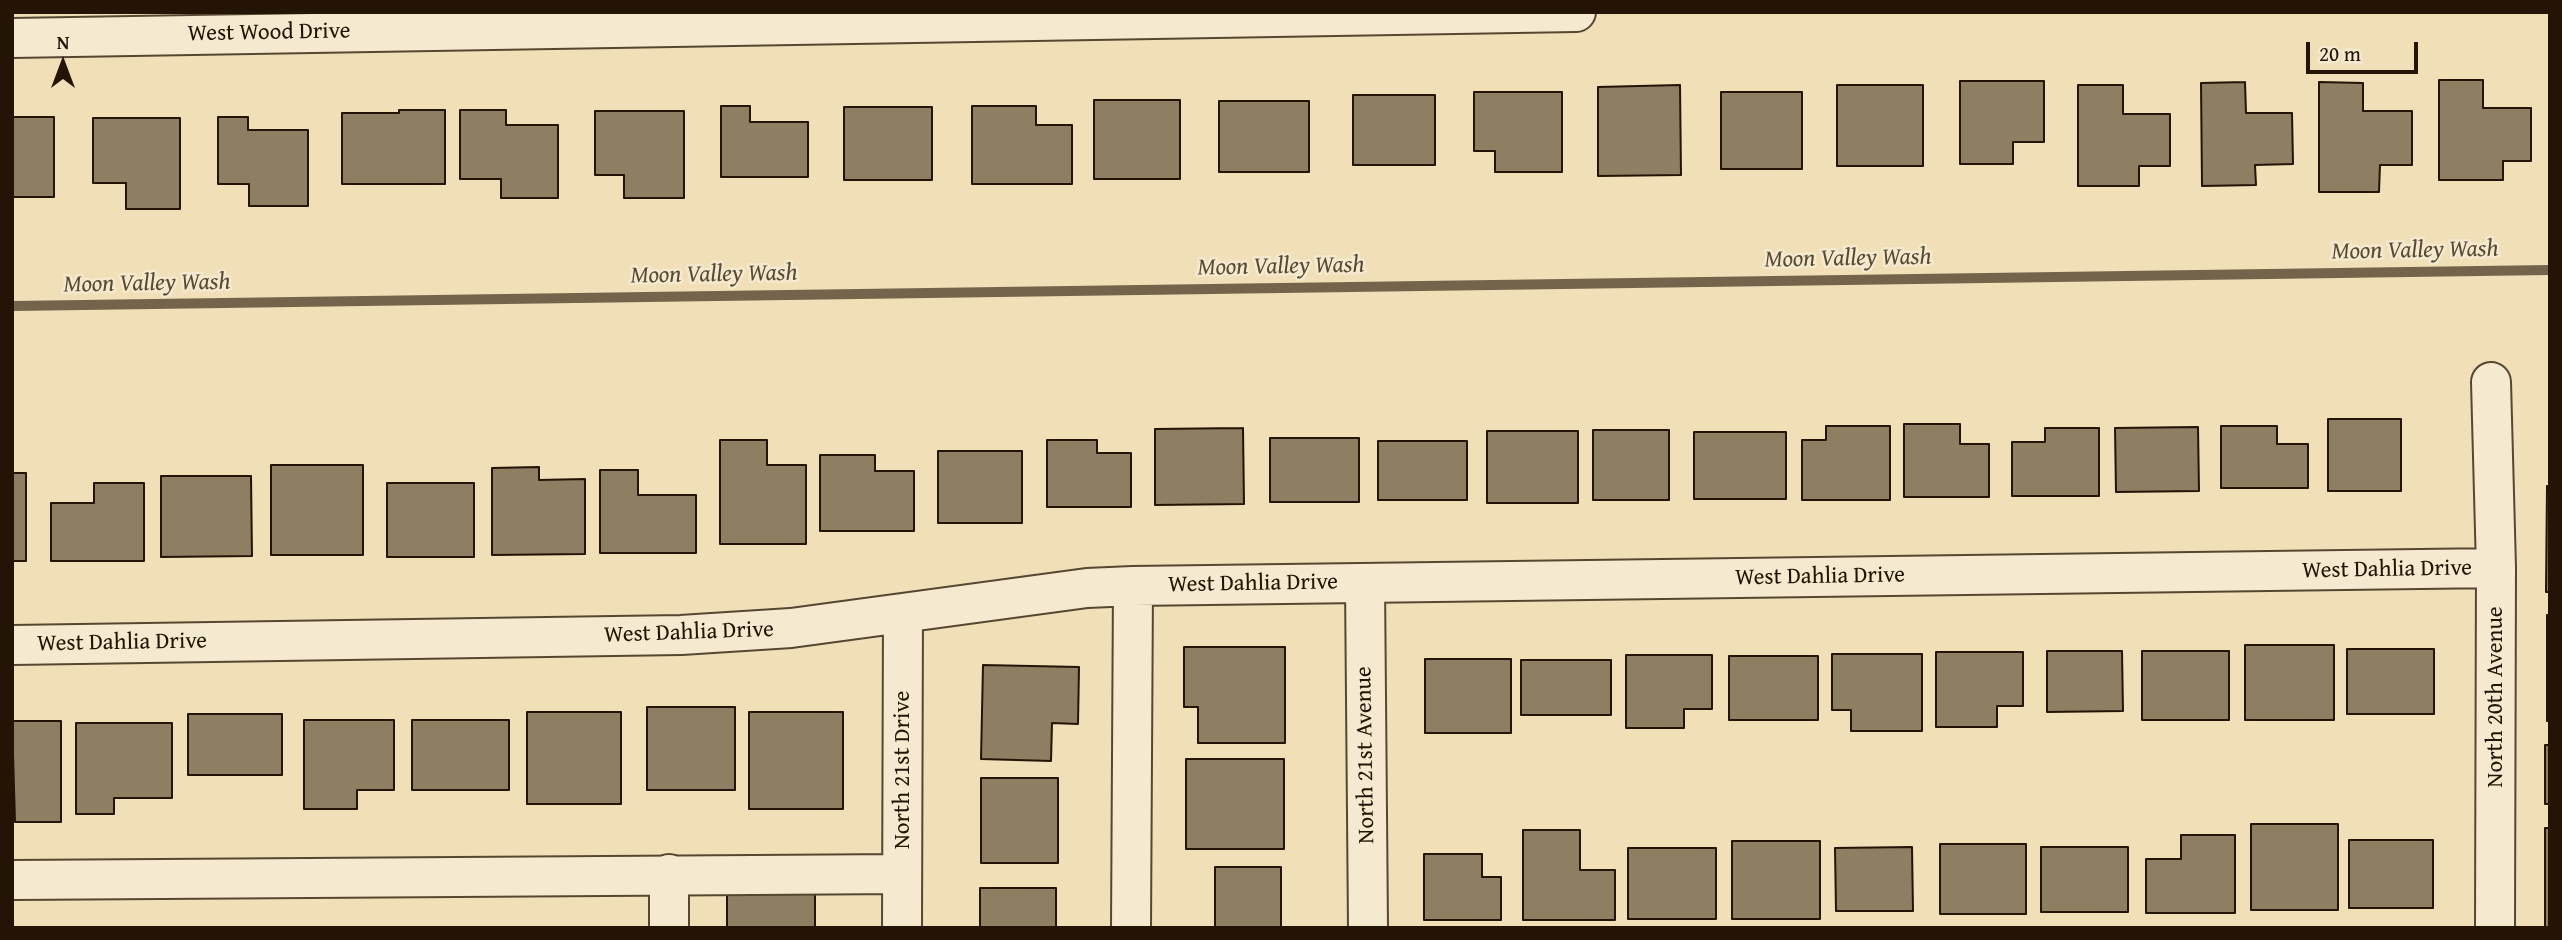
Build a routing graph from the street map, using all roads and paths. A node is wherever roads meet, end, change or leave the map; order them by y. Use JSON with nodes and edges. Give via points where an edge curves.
{"nodes":[{"id":1,"x":1576,"y":12,"type":"edge"},
{"id":2,"x":1304,"y":14,"type":"edge"},
{"id":3,"x":12,"y":38,"type":"edge"},
{"id":4,"x":2491,"y":382,"type":"dead end"},
{"id":5,"x":2496,"y":568,"type":"junction"},
{"id":6,"x":1366,"y":583,"type":"junction"},
{"id":7,"x":1133,"y":586,"type":"junction"},
{"id":8,"x":903,"y":613,"type":"junction"},
{"id":9,"x":12,"y":645,"type":"edge"},
{"id":10,"x":669,"y":874,"type":"junction"},
{"id":11,"x":902,"y":874,"type":"junction"},
{"id":12,"x":12,"y":880,"type":"edge"},
{"id":13,"x":668,"y":928,"type":"edge"},
{"id":14,"x":902,"y":928,"type":"edge"},
{"id":15,"x":1131,"y":928,"type":"edge"},
{"id":16,"x":1368,"y":928,"type":"edge"},
{"id":17,"x":2495,"y":928,"type":"edge"}],
"edges":[{"from":1,"to":2,"type":"street","name":"West Wood Drive"},
{"from":2,"to":3,"type":"street","name":"West Wood Drive"},
{"from":4,"to":5,"type":"street","name":"North 20th Avenue"},
{"from":5,"to":6,"type":"street","name":"West Dahlia Drive"},
{"from":5,"to":17,"type":"street","name":"North 20th Avenue"},
{"from":6,"to":7,"type":"street","name":"West Dahlia Drive"},
{"from":6,"to":16,"type":"street","name":"North 21st Avenue"},
{"from":7,"to":8,"type":"street","name":"West Dahlia Drive"},
{"from":7,"to":15,"type":"street"},
{"from":8,"to":9,"type":"street","name":"West Dahlia Drive","via":[[791,628],[681,635]]},
{"from":8,"to":11,"type":"street","name":"North 21st Drive"},
{"from":10,"to":11,"type":"street"},
{"from":10,"to":12,"type":"street"},
{"from":10,"to":13,"type":"street"},
{"from":11,"to":14,"type":"street","name":"North 21st Drive"}]}
